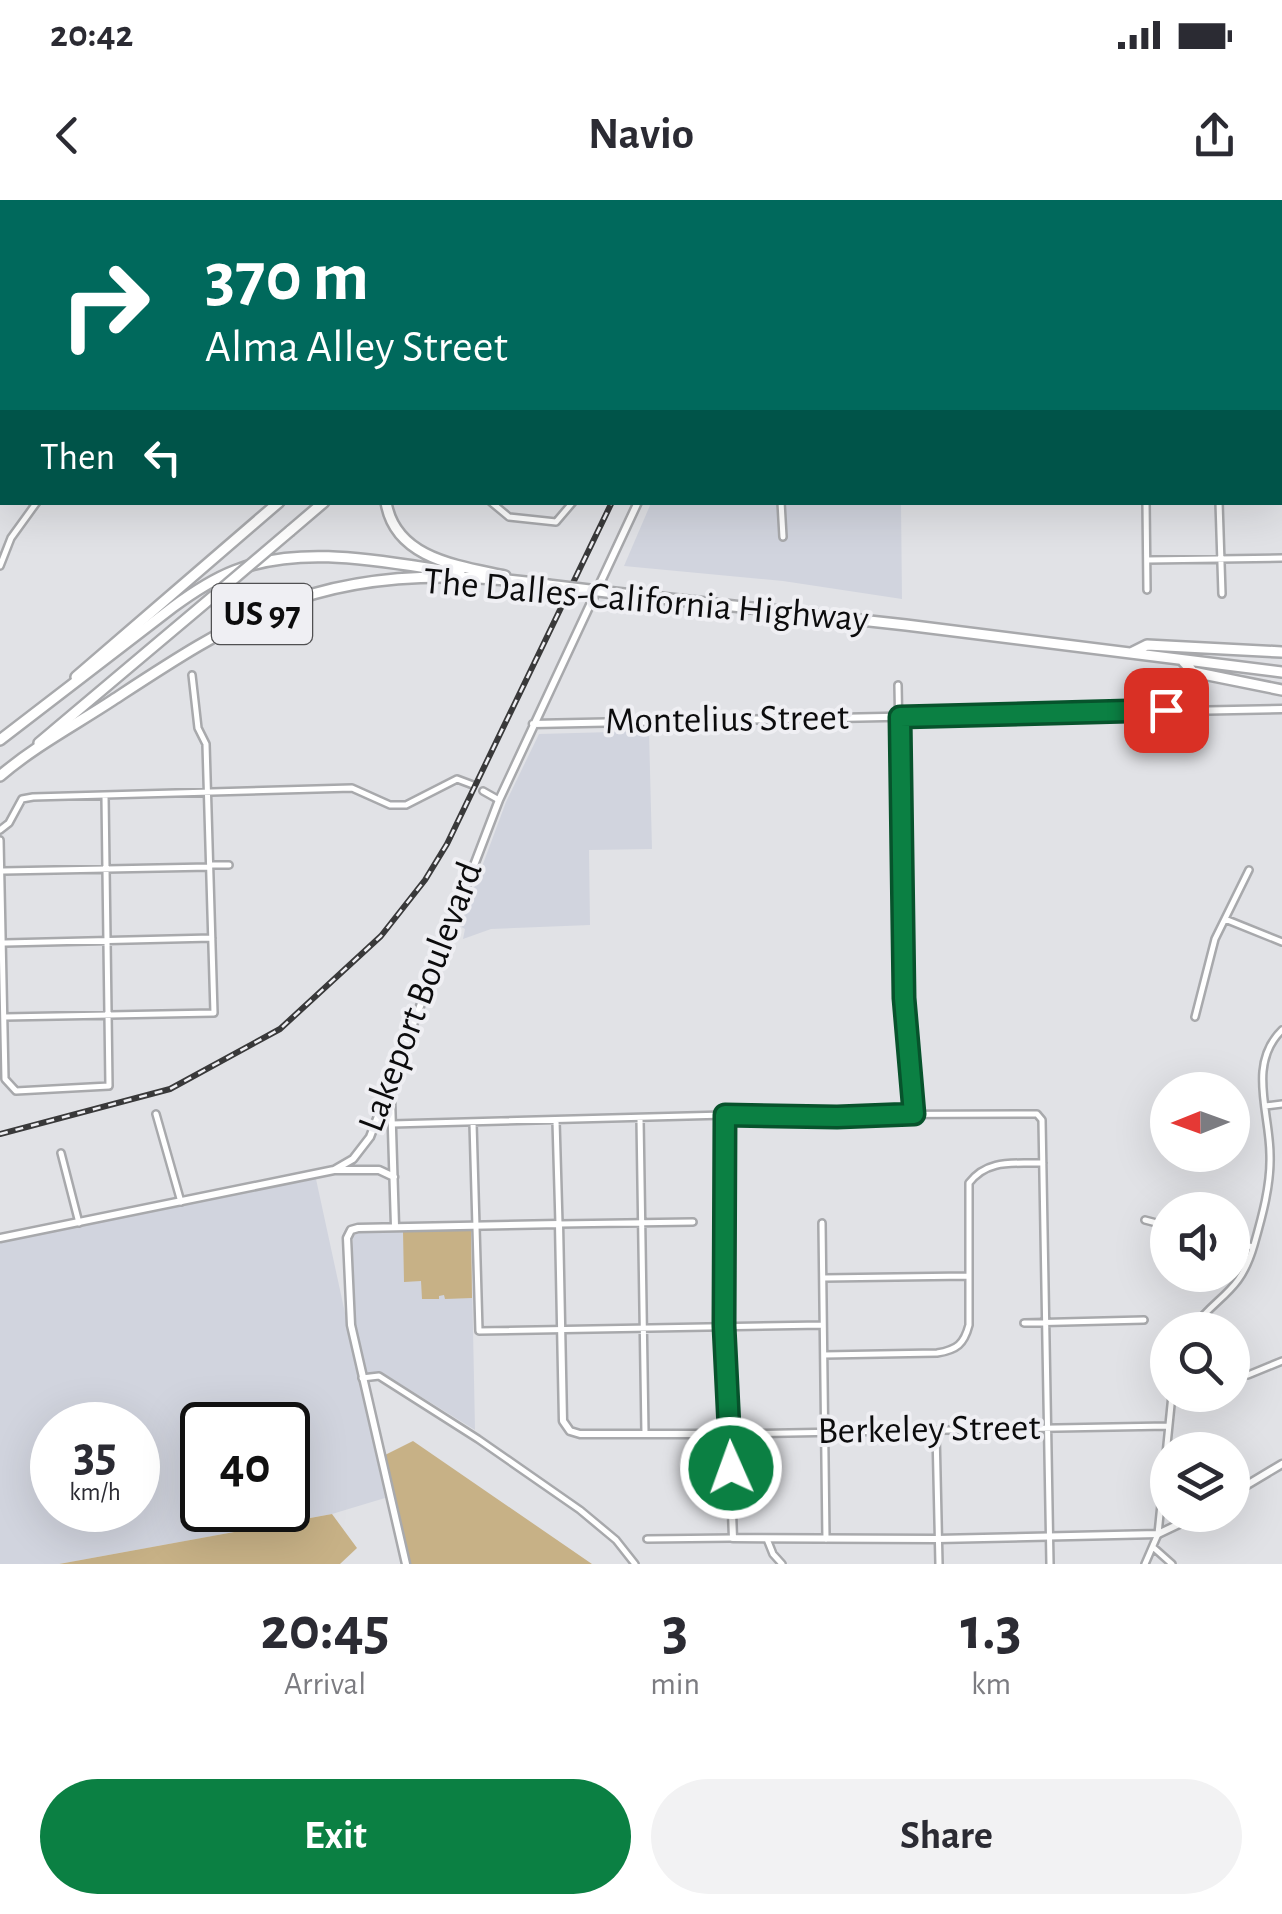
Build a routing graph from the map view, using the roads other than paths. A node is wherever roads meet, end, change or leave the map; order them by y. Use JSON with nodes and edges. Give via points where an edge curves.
{"nodes":[{"id":1,"x":35,"y":505,"type":"edge"},
{"id":2,"x":276,"y":505,"type":"edge"},
{"id":3,"x":320,"y":505,"type":"edge"},
{"id":4,"x":387,"y":505,"type":"edge"},
{"id":5,"x":495,"y":505,"type":"edge"},
{"id":6,"x":570,"y":505,"type":"edge"},
{"id":7,"x":637,"y":505,"type":"edge"},
{"id":8,"x":781,"y":505,"type":"edge"},
{"id":9,"x":1146,"y":505,"type":"edge"},
{"id":10,"x":1219,"y":505,"type":"edge"},
{"id":11,"x":783,"y":538,"type":"dead end"},
{"id":12,"x":1282,"y":558,"type":"edge"},
{"id":13,"x":1147,"y":560,"type":"junction"},
{"id":14,"x":1220,"y":560,"type":"junction"},
{"id":15,"x":0,"y":566,"type":"edge"},
{"id":16,"x":250,"y":566,"type":"junction"},
{"id":17,"x":527,"y":582,"type":"junction"},
{"id":18,"x":1147,"y":590,"type":"dead end"},
{"id":19,"x":1222,"y":594,"type":"dead end"},
{"id":20,"x":1282,"y":652,"type":"edge"},
{"id":21,"x":1130,"y":653,"type":"junction"},
{"id":22,"x":1182,"y":660,"type":"junction"},
{"id":23,"x":1282,"y":672,"type":"edge"},
{"id":24,"x":192,"y":675,"type":"dead end"},
{"id":25,"x":898,"y":684,"type":"dead end"},
{"id":26,"x":1282,"y":690,"type":"edge"},
{"id":27,"x":52,"y":698,"type":"junction"},
{"id":28,"x":1282,"y":708,"type":"edge"},
{"id":29,"x":900,"y":717,"type":"junction"},
{"id":30,"x":533,"y":724,"type":"junction"},
{"id":31,"x":0,"y":740,"type":"edge"},
{"id":32,"x":29,"y":751,"type":"junction"},
{"id":33,"x":0,"y":776,"type":"edge"},
{"id":34,"x":473,"y":786,"type":"dead end"},
{"id":35,"x":483,"y":791,"type":"dead end"},
{"id":36,"x":208,"y":793,"type":"junction"},
{"id":37,"x":105,"y":796,"type":"junction"},
{"id":38,"x":500,"y":800,"type":"junction"},
{"id":39,"x":0,"y":830,"type":"edge"},
{"id":40,"x":0,"y":840,"type":"edge"},
{"id":41,"x":229,"y":864,"type":"dead end"},
{"id":42,"x":210,"y":866,"type":"junction"},
{"id":43,"x":106,"y":869,"type":"junction"},
{"id":44,"x":1249,"y":870,"type":"dead end"},
{"id":45,"x":3,"y":871,"type":"junction"},
{"id":46,"x":1225,"y":919,"type":"junction"},
{"id":47,"x":212,"y":938,"type":"junction"},
{"id":48,"x":108,"y":941,"type":"junction"},
{"id":49,"x":1282,"y":942,"type":"edge"},
{"id":50,"x":5,"y":944,"type":"junction"},
{"id":51,"x":109,"y":1016,"type":"junction"},
{"id":52,"x":6,"y":1017,"type":"junction"},
{"id":53,"x":1195,"y":1017,"type":"dead end"},
{"id":54,"x":1282,"y":1030,"type":"edge"},
{"id":55,"x":388,"y":1089,"type":"junction"},
{"id":56,"x":1282,"y":1104,"type":"edge"},
{"id":57,"x":1265,"y":1106,"type":"junction"},
{"id":58,"x":156,"y":1114,"type":"dead end"},
{"id":59,"x":914,"y":1114,"type":"junction"},
{"id":60,"x":725,"y":1115,"type":"junction"},
{"id":61,"x":640,"y":1119,"type":"junction"},
{"id":62,"x":556,"y":1122,"type":"junction"},
{"id":63,"x":392,"y":1124,"type":"junction"},
{"id":64,"x":473,"y":1124,"type":"junction"},
{"id":65,"x":62,"y":1153,"type":"dead end"},
{"id":66,"x":1043,"y":1163,"type":"junction"},
{"id":67,"x":334,"y":1170,"type":"junction"},
{"id":68,"x":394,"y":1177,"type":"junction"},
{"id":69,"x":181,"y":1202,"type":"junction"},
{"id":70,"x":1145,"y":1220,"type":"dead end"},
{"id":71,"x":1150,"y":1221,"type":"edge"},
{"id":72,"x":693,"y":1222,"type":"dead end"},
{"id":73,"x":822,"y":1222,"type":"dead end"},
{"id":74,"x":78,"y":1223,"type":"junction"},
{"id":75,"x":642,"y":1223,"type":"junction"},
{"id":76,"x":476,"y":1224,"type":"junction"},
{"id":77,"x":559,"y":1224,"type":"junction"},
{"id":78,"x":395,"y":1226,"type":"junction"},
{"id":79,"x":0,"y":1238,"type":"edge"},
{"id":80,"x":1250,"y":1246,"type":"edge"},
{"id":81,"x":1254,"y":1247,"type":"junction"},
{"id":82,"x":968,"y":1276,"type":"junction"},
{"id":83,"x":824,"y":1278,"type":"junction"},
{"id":84,"x":1207,"y":1312,"type":"edge"},
{"id":85,"x":1144,"y":1320,"type":"dead end"},
{"id":86,"x":1046,"y":1322,"type":"junction"},
{"id":87,"x":1024,"y":1323,"type":"dead end"},
{"id":88,"x":724,"y":1326,"type":"junction"},
{"id":89,"x":823,"y":1326,"type":"junction"},
{"id":90,"x":562,"y":1328,"type":"junction"},
{"id":91,"x":645,"y":1330,"type":"junction"},
{"id":92,"x":824,"y":1355,"type":"junction"},
{"id":93,"x":1282,"y":1361,"type":"edge"},
{"id":94,"x":1250,"y":1374,"type":"edge"},
{"id":95,"x":362,"y":1378,"type":"junction"},
{"id":96,"x":1170,"y":1412,"type":"edge"},
{"id":97,"x":1168,"y":1426,"type":"junction"},
{"id":98,"x":1048,"y":1428,"type":"junction"},
{"id":99,"x":824,"y":1431,"type":"junction"},
{"id":100,"x":936,"y":1431,"type":"junction"},
{"id":101,"x":646,"y":1433,"type":"junction"},
{"id":102,"x":730,"y":1434,"type":"junction"},
{"id":103,"x":1282,"y":1464,"type":"edge"},
{"id":104,"x":1250,"y":1483,"type":"edge"},
{"id":105,"x":1162,"y":1532,"type":"edge"},
{"id":106,"x":1158,"y":1534,"type":"junction"},
{"id":107,"x":1050,"y":1537,"type":"junction"},
{"id":108,"x":734,"y":1538,"type":"junction"},
{"id":109,"x":826,"y":1539,"type":"junction"},
{"id":110,"x":936,"y":1539,"type":"junction"},
{"id":111,"x":647,"y":1540,"type":"dead end"},
{"id":112,"x":768,"y":1540,"type":"junction"},
{"id":113,"x":1154,"y":1548,"type":"junction"},
{"id":114,"x":406,"y":1564,"type":"edge"},
{"id":115,"x":636,"y":1564,"type":"edge"},
{"id":116,"x":782,"y":1564,"type":"edge"},
{"id":117,"x":940,"y":1564,"type":"edge"},
{"id":118,"x":1050,"y":1564,"type":"edge"},
{"id":119,"x":1145,"y":1564,"type":"edge"},
{"id":120,"x":1172,"y":1564,"type":"edge"}],
"edges":[{"from":1,"to":15,"type":"street"},
{"from":2,"to":27,"type":"main road"},
{"from":3,"to":16,"type":"main road","bridge":true},
{"from":4,"to":17,"type":"main road","via":[[394,527],[422,554]]},
{"from":5,"to":6,"type":"street","via":[[509,517],[541,522],[556,522]]},
{"from":7,"to":30,"type":"street","name":"Lakeport Boulevard"},
{"from":8,"to":11,"type":"street"},
{"from":9,"to":13,"type":"street"},
{"from":10,"to":14,"type":"street"},
{"from":12,"to":14,"type":"street"},
{"from":13,"to":14,"type":"street"},
{"from":13,"to":18,"type":"street"},
{"from":14,"to":19,"type":"street"},
{"from":16,"to":17,"type":"main road","number":"US 97","via":[[332,558]]},
{"from":16,"to":27,"type":"main road","number":"US 97","via":[[198,588]]},
{"from":16,"to":32,"type":"main road","bridge":true},
{"from":17,"to":21,"type":"main road","name":"The Dalles-California Highway","number":"US 97","bridge":true},
{"from":17,"to":32,"type":"main road","name":"The Dalles-California Highway","number":"US 97","via":[[407,578],[278,606]]},
{"from":20,"to":21,"type":"main road","via":[[1147,645]]},
{"from":21,"to":22,"type":"main road","name":"The Dalles-California Highway","number":"US 97"},
{"from":22,"to":23,"type":"main road","name":"The Dalles-California Highway","number":"US 97"},
{"from":22,"to":26,"type":"main road","via":[[1193,672]]},
{"from":24,"to":36,"type":"street"},
{"from":25,"to":29,"type":"street"},
{"from":27,"to":31,"type":"main road","number":"US 97"},
{"from":28,"to":29,"type":"street","name":"Montelius Street"},
{"from":29,"to":30,"type":"street","name":"Montelius Street"},
{"from":29,"to":59,"type":"street","via":[[904,998]]},
{"from":30,"to":38,"type":"street","name":"Lakeport Boulevard"},
{"from":32,"to":33,"type":"main road","name":"The Dalles-California Highway","number":"US 97"},
{"from":34,"to":36,"type":"street","via":[[457,780],[390,805],[352,788]]},
{"from":35,"to":38,"type":"street"},
{"from":36,"to":37,"type":"street"},
{"from":36,"to":42,"type":"street"},
{"from":37,"to":39,"type":"street","via":[[22,799]]},
{"from":37,"to":43,"type":"street"},
{"from":38,"to":55,"type":"street","name":"Lakeport Boulevard"},
{"from":40,"to":45,"type":"street"},
{"from":41,"to":42,"type":"street"},
{"from":42,"to":43,"type":"street"},
{"from":42,"to":47,"type":"street"},
{"from":43,"to":45,"type":"street"},
{"from":43,"to":48,"type":"street"},
{"from":44,"to":46,"type":"street"},
{"from":45,"to":50,"type":"street"},
{"from":46,"to":49,"type":"street"},
{"from":46,"to":53,"type":"street"},
{"from":47,"to":48,"type":"street"},
{"from":47,"to":51,"type":"street","via":[[214,1013]]},
{"from":48,"to":50,"type":"street"},
{"from":48,"to":51,"type":"street"},
{"from":50,"to":52,"type":"street"},
{"from":51,"to":52,"type":"street"},
{"from":51,"to":52,"type":"street","via":[[109,1086],[16,1091],[6,1079]]},
{"from":54,"to":57,"type":"street","via":[[1261,1078]]},
{"from":55,"to":63,"type":"street"},
{"from":55,"to":67,"type":"street","name":"Lakeport Boulevard","via":[[370,1137]]},
{"from":56,"to":57,"type":"street"},
{"from":57,"to":81,"type":"street","via":[[1269,1182]]},
{"from":58,"to":69,"type":"street"},
{"from":59,"to":60,"type":"street"},
{"from":59,"to":66,"type":"street","via":[[1037,1114]]},
{"from":60,"to":61,"type":"street"},
{"from":60,"to":88,"type":"street"},
{"from":61,"to":62,"type":"street"},
{"from":61,"to":75,"type":"street"},
{"from":62,"to":64,"type":"street"},
{"from":62,"to":77,"type":"street"},
{"from":63,"to":64,"type":"street"},
{"from":63,"to":68,"type":"street"},
{"from":64,"to":76,"type":"street"},
{"from":65,"to":74,"type":"street"},
{"from":66,"to":82,"type":"street","via":[[990,1165],[970,1183]]},
{"from":66,"to":86,"type":"street"},
{"from":67,"to":68,"type":"street","via":[[379,1170]]},
{"from":67,"to":69,"type":"street","name":"Lakeport Boulevard"},
{"from":68,"to":78,"type":"street"},
{"from":69,"to":74,"type":"street","name":"Lakeport Boulevard"},
{"from":70,"to":71,"type":"street"},
{"from":72,"to":75,"type":"street"},
{"from":73,"to":83,"type":"street"},
{"from":74,"to":79,"type":"street","name":"Lakeport Boulevard"},
{"from":75,"to":77,"type":"street"},
{"from":75,"to":91,"type":"street"},
{"from":76,"to":77,"type":"street"},
{"from":76,"to":78,"type":"street"},
{"from":76,"to":90,"type":"street","via":[[478,1331]]},
{"from":77,"to":90,"type":"street"},
{"from":78,"to":95,"type":"street","via":[[350,1230],[347,1238]]},
{"from":80,"to":81,"type":"street"},
{"from":81,"to":84,"type":"street","via":[[1232,1291]]},
{"from":82,"to":83,"type":"street"},
{"from":82,"to":92,"type":"street","via":[[970,1325],[953,1351]]},
{"from":83,"to":89,"type":"street"},
{"from":85,"to":86,"type":"street"},
{"from":86,"to":87,"type":"street"},
{"from":86,"to":98,"type":"street"},
{"from":88,"to":89,"type":"street"},
{"from":88,"to":91,"type":"street"},
{"from":88,"to":102,"type":"street"},
{"from":89,"to":92,"type":"street"},
{"from":90,"to":91,"type":"street"},
{"from":90,"to":101,"type":"street","name":"Berkeley Street","via":[[563,1421],[570,1431]]},
{"from":91,"to":101,"type":"street"},
{"from":92,"to":99,"type":"street"},
{"from":93,"to":94,"type":"street"},
{"from":95,"to":114,"type":"street"},
{"from":95,"to":115,"type":"street","via":[[379,1376],[489,1446],[601,1526]]},
{"from":96,"to":97,"type":"street"},
{"from":97,"to":98,"type":"street","name":"Berkeley Street"},
{"from":97,"to":106,"type":"street"},
{"from":98,"to":100,"type":"street","name":"Berkeley Street"},
{"from":98,"to":107,"type":"street"},
{"from":99,"to":100,"type":"street","name":"Berkeley Street"},
{"from":99,"to":102,"type":"street","name":"Berkeley Street"},
{"from":99,"to":109,"type":"street"},
{"from":100,"to":110,"type":"street"},
{"from":101,"to":102,"type":"street","name":"Berkeley Street"},
{"from":102,"to":108,"type":"street"},
{"from":103,"to":104,"type":"street"},
{"from":105,"to":106,"type":"street"},
{"from":106,"to":107,"type":"street"},
{"from":106,"to":113,"type":"street"},
{"from":107,"to":110,"type":"street"},
{"from":107,"to":118,"type":"street"},
{"from":108,"to":111,"type":"street"},
{"from":108,"to":112,"type":"street"},
{"from":109,"to":110,"type":"street"},
{"from":109,"to":112,"type":"street"},
{"from":110,"to":117,"type":"street"},
{"from":112,"to":116,"type":"street"},
{"from":113,"to":119,"type":"street"},
{"from":113,"to":120,"type":"street"}]}
